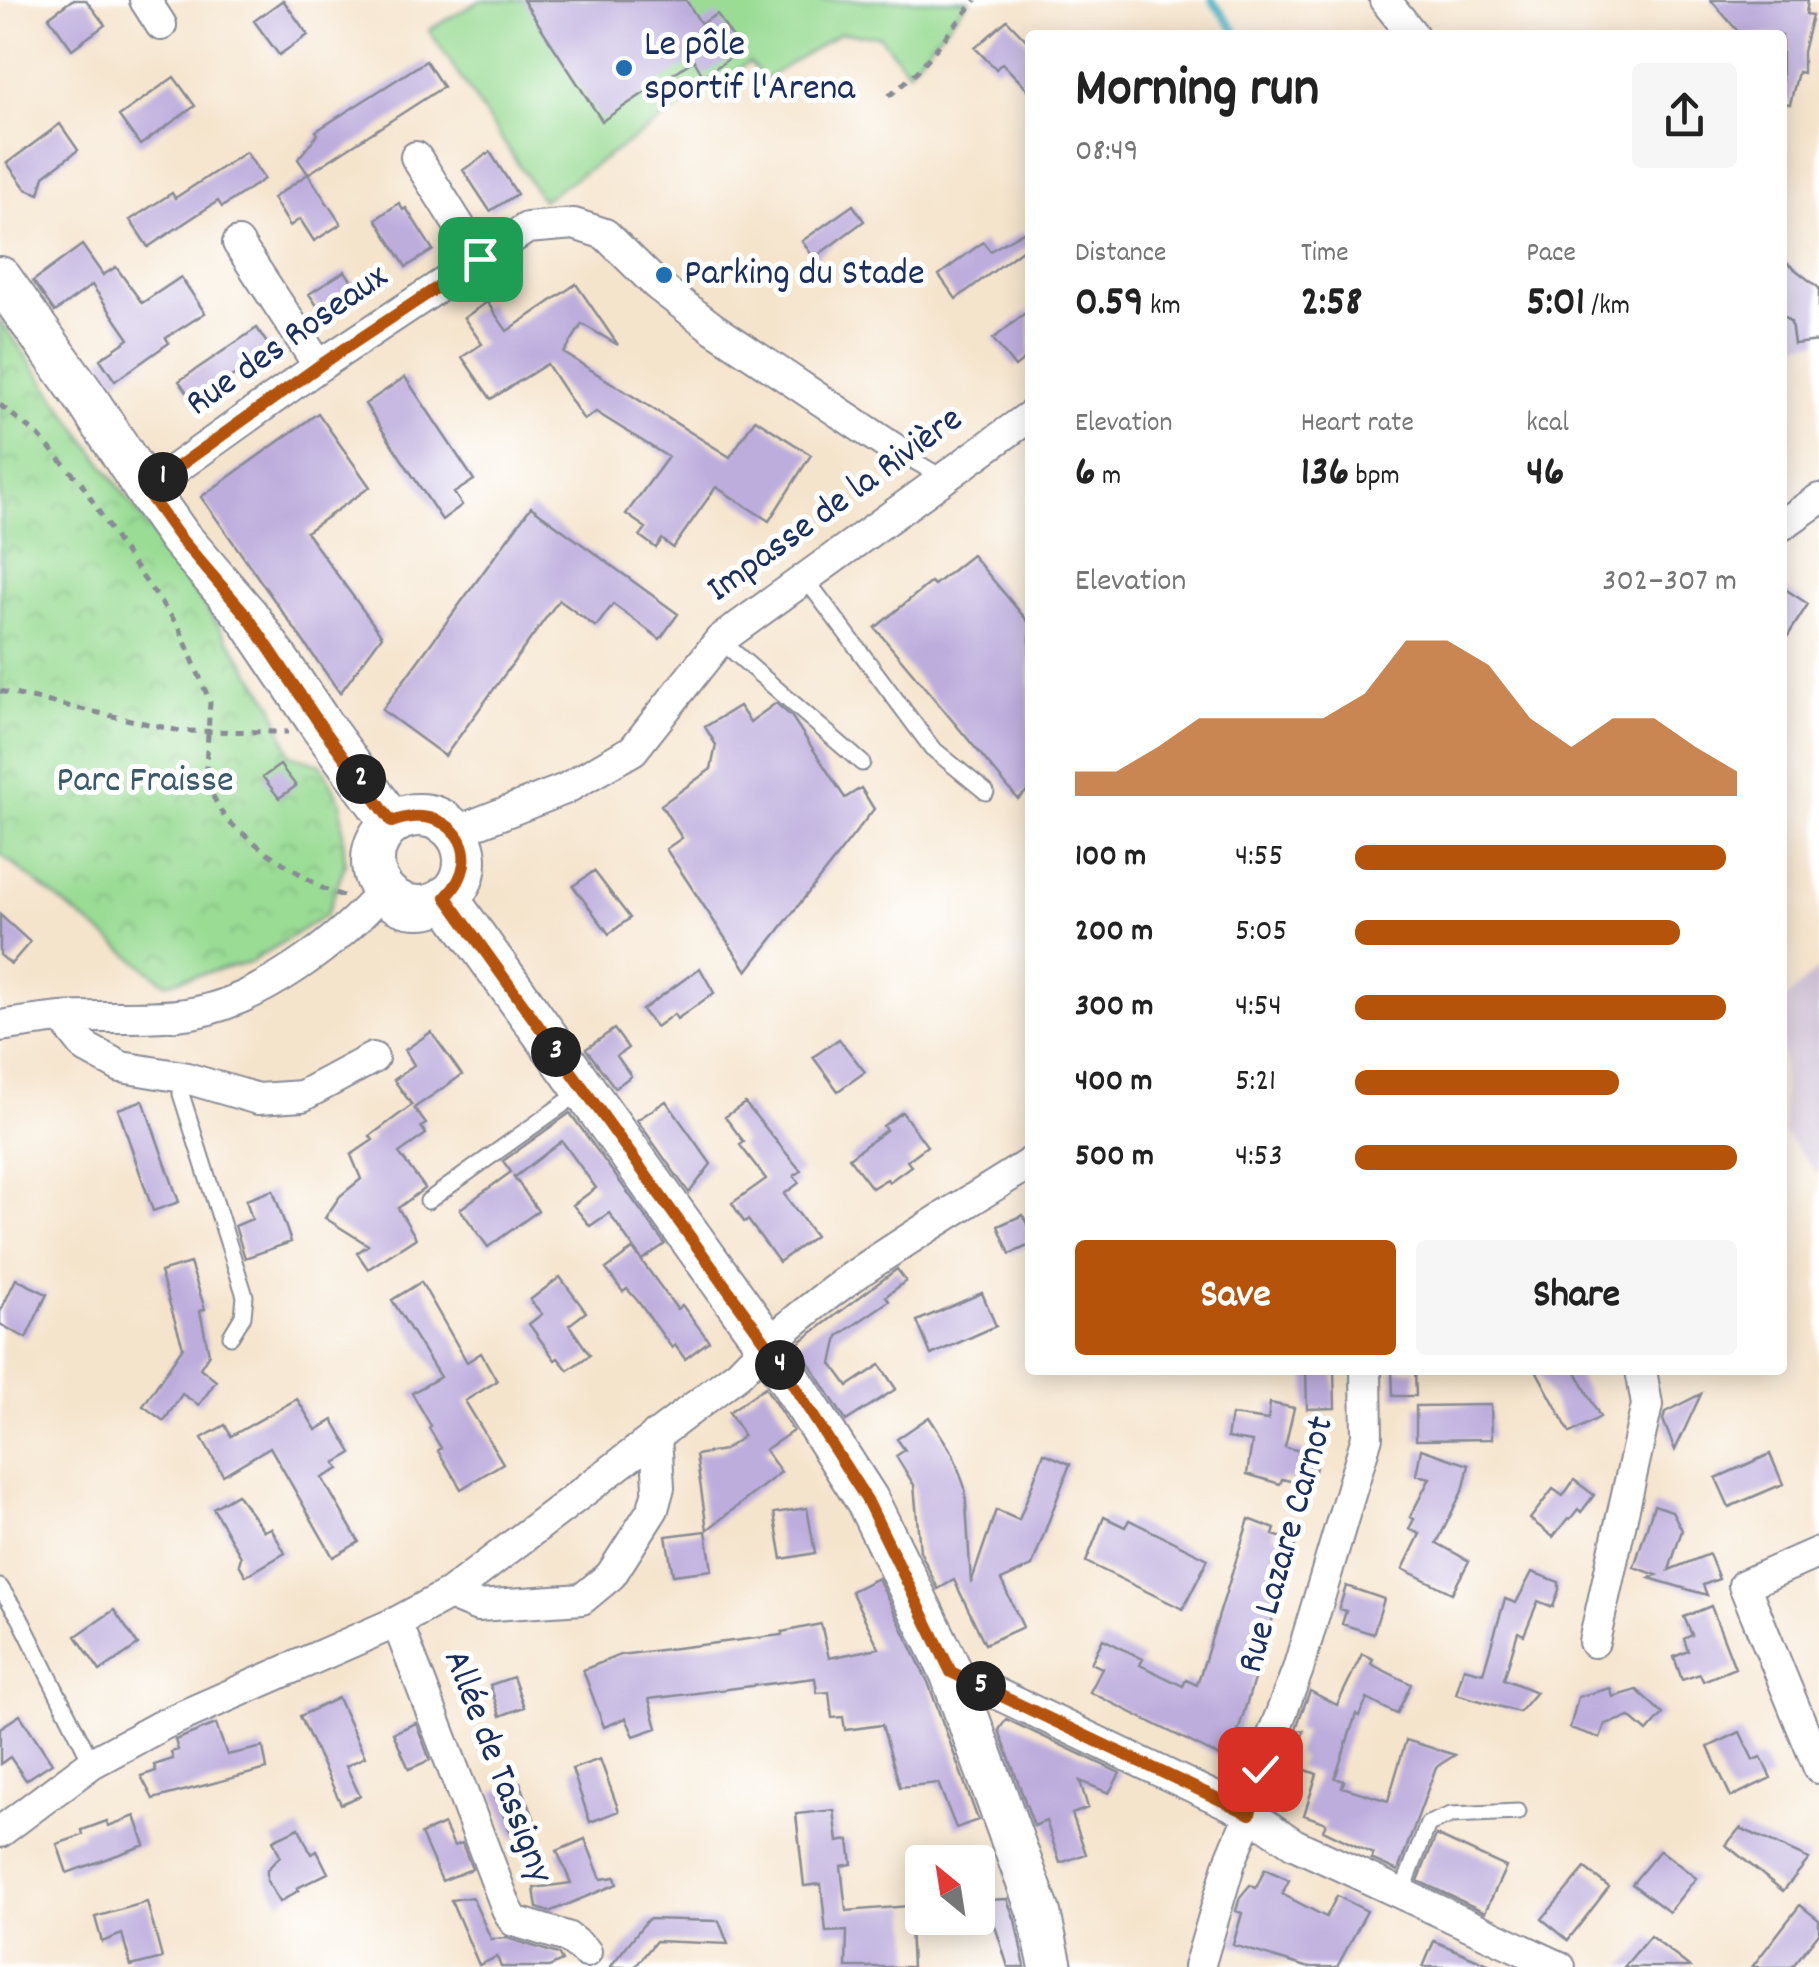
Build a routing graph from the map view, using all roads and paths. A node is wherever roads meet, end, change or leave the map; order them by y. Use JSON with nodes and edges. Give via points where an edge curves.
{"nodes":[{"id":1,"x":976,"y":0,"type":"edge"},
{"id":2,"x":1386,"y":0,"type":"edge"},
{"id":3,"x":1409,"y":30,"type":"edge"},
{"id":4,"x":889,"y":96,"type":"dead end"},
{"id":5,"x":416,"y":157,"type":"dead end"},
{"id":6,"x":238,"y":243,"type":"dead end"},
{"id":7,"x":480,"y":259,"type":"junction"},
{"id":8,"x":0,"y":278,"type":"edge"},
{"id":9,"x":319,"y":366,"type":"junction"},
{"id":10,"x":0,"y":405,"type":"edge"},
{"id":11,"x":1025,"y":420,"type":"edge"},
{"id":12,"x":898,"y":452,"type":"joint"},
{"id":13,"x":945,"y":479,"type":"junction"},
{"id":14,"x":144,"y":488,"type":"junction"},
{"id":15,"x":805,"y":578,"type":"junction"},
{"id":16,"x":720,"y":640,"type":"junction"},
{"id":17,"x":0,"y":692,"type":"edge"},
{"id":18,"x":321,"y":726,"type":"junction"},
{"id":19,"x":208,"y":731,"type":"junction"},
{"id":20,"x":862,"y":764,"type":"dead end"},
{"id":21,"x":986,"y":792,"type":"dead end"},
{"id":22,"x":392,"y":822,"type":"junction"},
{"id":23,"x":455,"y":832,"type":"junction"},
{"id":24,"x":446,"y":897,"type":"junction"},
{"id":25,"x":375,"y":900,"type":"junction"},
{"id":26,"x":62,"y":1018,"type":"junction"},
{"id":27,"x":0,"y":1026,"type":"edge"},
{"id":28,"x":372,"y":1058,"type":"dead end"},
{"id":29,"x":183,"y":1076,"type":"junction"},
{"id":30,"x":583,"y":1090,"type":"junction"},
{"id":31,"x":1025,"y":1166,"type":"edge"},
{"id":32,"x":428,"y":1201,"type":"dead end"},
{"id":33,"x":231,"y":1336,"type":"dead end"},
{"id":34,"x":767,"y":1344,"type":"junction"},
{"id":35,"x":1366,"y":1375,"type":"edge"},
{"id":36,"x":1642,"y":1375,"type":"edge"},
{"id":37,"x":656,"y":1435,"type":"junction"},
{"id":38,"x":1819,"y":1552,"type":"edge"},
{"id":39,"x":0,"y":1587,"type":"edge"},
{"id":40,"x":449,"y":1594,"type":"junction"},
{"id":41,"x":397,"y":1622,"type":"junction"},
{"id":42,"x":1594,"y":1642,"type":"dead end"},
{"id":43,"x":951,"y":1672,"type":"junction"},
{"id":44,"x":92,"y":1763,"type":"junction"},
{"id":45,"x":1819,"y":1768,"type":"edge"},
{"id":46,"x":1518,"y":1812,"type":"dead end"},
{"id":47,"x":1250,"y":1814,"type":"junction"},
{"id":48,"x":1,"y":1829,"type":"edge"},
{"id":49,"x":1402,"y":1895,"type":"junction"},
{"id":50,"x":586,"y":1952,"type":"dead end"},
{"id":51,"x":1050,"y":1967,"type":"edge"},
{"id":52,"x":1199,"y":1967,"type":"edge"},
{"id":53,"x":1560,"y":1967,"type":"edge"}],
"edges":[{"from":1,"to":4,"type":"path"},
{"from":2,"to":3,"type":"street"},
{"from":5,"to":7,"type":"street"},
{"from":6,"to":9,"type":"street"},
{"from":7,"to":9,"type":"street","name":"Rue des Roseaux"},
{"from":7,"to":12,"type":"street","name":"Rue des Roseaux","via":[[527,228],[574,224],[604,234],[713,328]]},
{"from":8,"to":14,"type":"main road"},
{"from":9,"to":14,"type":"street","name":"Rue des Roseaux"},
{"from":10,"to":19,"type":"path","via":[[82,484],[178,627],[210,702]]},
{"from":11,"to":13,"type":"street","name":"Impasse de la Rivière"},
{"from":12,"to":13,"type":"lane"},
{"from":13,"to":15,"type":"street","name":"Impasse de la Rivière"},
{"from":14,"to":18,"type":"main road","via":[[248,617]]},
{"from":15,"to":16,"type":"street","name":"Impasse de la Rivière"},
{"from":15,"to":21,"type":"lane","via":[[932,748]]},
{"from":16,"to":20,"type":"lane"},
{"from":16,"to":23,"type":"street","name":"Impasse de la Rivière","via":[[633,750],[564,790]]},
{"from":17,"to":19,"type":"path","via":[[180,731]]},
{"from":18,"to":19,"type":"path"},
{"from":18,"to":22,"type":"main road"},
{"from":19,"to":25,"type":"path","via":[[205,782],[226,820],[294,870]]},
{"from":22,"to":23,"type":"main road","via":[[421,814]]},
{"from":22,"to":25,"type":"main road","via":[[376,846]]},
{"from":23,"to":24,"type":"main road","via":[[463,874]]},
{"from":24,"to":25,"type":"main road","via":[[420,907]]},
{"from":24,"to":30,"type":"main road"},
{"from":25,"to":26,"type":"street","via":[[316,954],[258,990],[194,1012]]},
{"from":26,"to":27,"type":"street"},
{"from":26,"to":29,"type":"street","via":[[86,1048],[121,1067]]},
{"from":28,"to":29,"type":"street","via":[[302,1096],[258,1099]]},
{"from":29,"to":33,"type":"lane","via":[[181,1094],[245,1296]]},
{"from":30,"to":32,"type":"lane"},
{"from":30,"to":34,"type":"main road"},
{"from":31,"to":34,"type":"street","via":[[843,1281]]},
{"from":34,"to":37,"type":"street"},
{"from":34,"to":43,"type":"main road","via":[[867,1500]]},
{"from":35,"to":47,"type":"street","name":"Rue Lazare Carnot","via":[[1367,1436]]},
{"from":36,"to":42,"type":"street","via":[[1648,1405]]},
{"from":37,"to":40,"type":"street"},
{"from":37,"to":40,"type":"street","via":[[660,1487],[612,1575],[582,1598],[478,1606]]},
{"from":38,"to":45,"type":"street","via":[[1744,1584]]},
{"from":39,"to":44,"type":"lane"},
{"from":40,"to":41,"type":"street"},
{"from":41,"to":44,"type":"street","via":[[164,1724]]},
{"from":41,"to":50,"type":"street","name":"Allée de Tassigny","via":[[506,1909],[514,1921],[567,1937]]},
{"from":43,"to":47,"type":"street"},
{"from":43,"to":51,"type":"main road","via":[[1039,1914]]},
{"from":44,"to":48,"type":"street"},
{"from":46,"to":49,"type":"lane","via":[[1451,1814],[1428,1824]]},
{"from":47,"to":49,"type":"street","via":[[1294,1844]]},
{"from":47,"to":52,"type":"street","name":"Rue Lazare Carnot"},
{"from":49,"to":53,"type":"street"}]}
